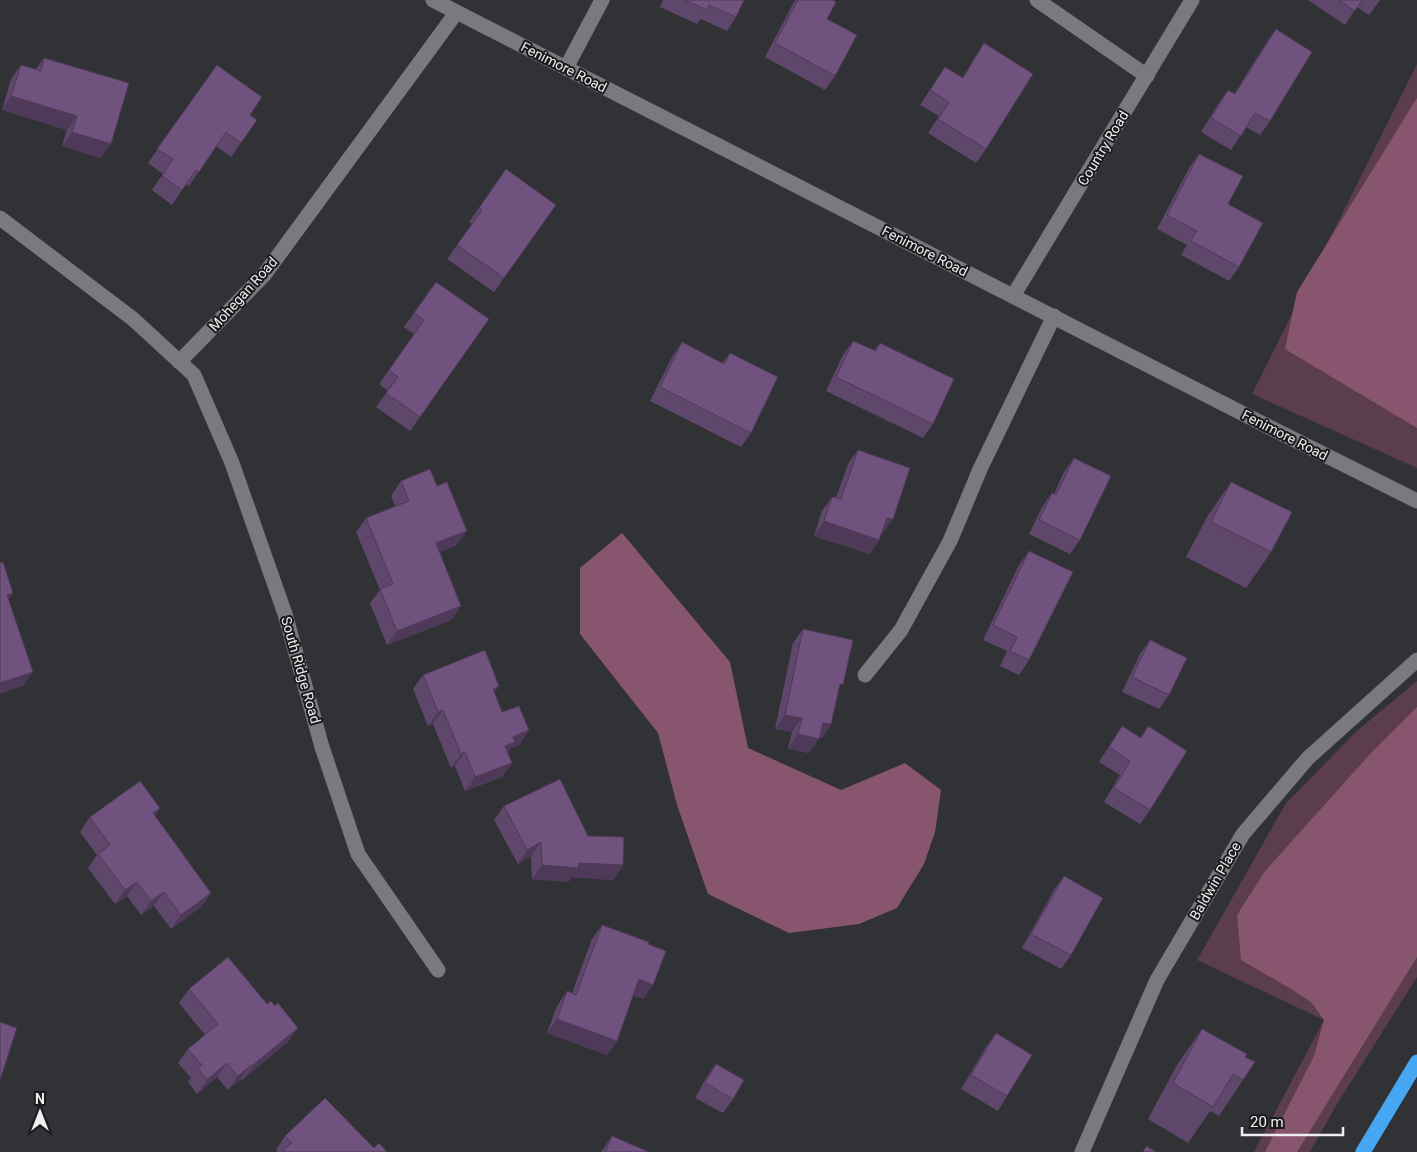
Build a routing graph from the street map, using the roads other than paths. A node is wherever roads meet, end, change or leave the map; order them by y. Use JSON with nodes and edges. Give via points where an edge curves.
{"nodes":[{"id":1,"x":433,"y":0,"type":"edge"},
{"id":2,"x":602,"y":0,"type":"edge"},
{"id":3,"x":1037,"y":0,"type":"edge"},
{"id":4,"x":1192,"y":0,"type":"edge"},
{"id":5,"x":456,"y":12,"type":"junction"},
{"id":6,"x":566,"y":68,"type":"junction"},
{"id":7,"x":1147,"y":76,"type":"junction"},
{"id":8,"x":0,"y":218,"type":"edge"},
{"id":9,"x":1013,"y":296,"type":"junction"},
{"id":10,"x":1054,"y":316,"type":"junction"},
{"id":11,"x":179,"y":362,"type":"junction"},
{"id":12,"x":1417,"y":501,"type":"edge"},
{"id":13,"x":1417,"y":660,"type":"edge"},
{"id":14,"x":865,"y":675,"type":"dead end"},
{"id":15,"x":438,"y":970,"type":"dead end"},
{"id":16,"x":1417,"y":1062,"type":"edge"},
{"id":17,"x":1082,"y":1152,"type":"edge"},
{"id":18,"x":1363,"y":1152,"type":"edge"}],
"edges":[{"from":1,"to":5,"type":"street","name":"Fenimore Road"},
{"from":2,"to":6,"type":"street"},
{"from":3,"to":7,"type":"street"},
{"from":4,"to":7,"type":"street","name":"Country Road"},
{"from":5,"to":6,"type":"street","name":"Fenimore Road"},
{"from":5,"to":11,"type":"street","name":"Mohegan Road","via":[[264,275]]},
{"from":6,"to":9,"type":"street","name":"Fenimore Road"},
{"from":7,"to":9,"type":"street","name":"Country Road"},
{"from":8,"to":11,"type":"street","via":[[132,319]]},
{"from":9,"to":10,"type":"street","name":"Fenimore Road"},
{"from":10,"to":12,"type":"street","name":"Fenimore Road"},
{"from":10,"to":14,"type":"street","via":[[981,467],[950,541],[901,630]]},
{"from":11,"to":15,"type":"street","name":"South Ridge Road","via":[[194,375],[232,463],[285,614],[322,747],[358,854]]},
{"from":13,"to":17,"type":"street","name":"Baldwin Place","via":[[1308,758],[1242,834],[1157,980]]},
{"from":16,"to":18,"type":"highway"}]}
